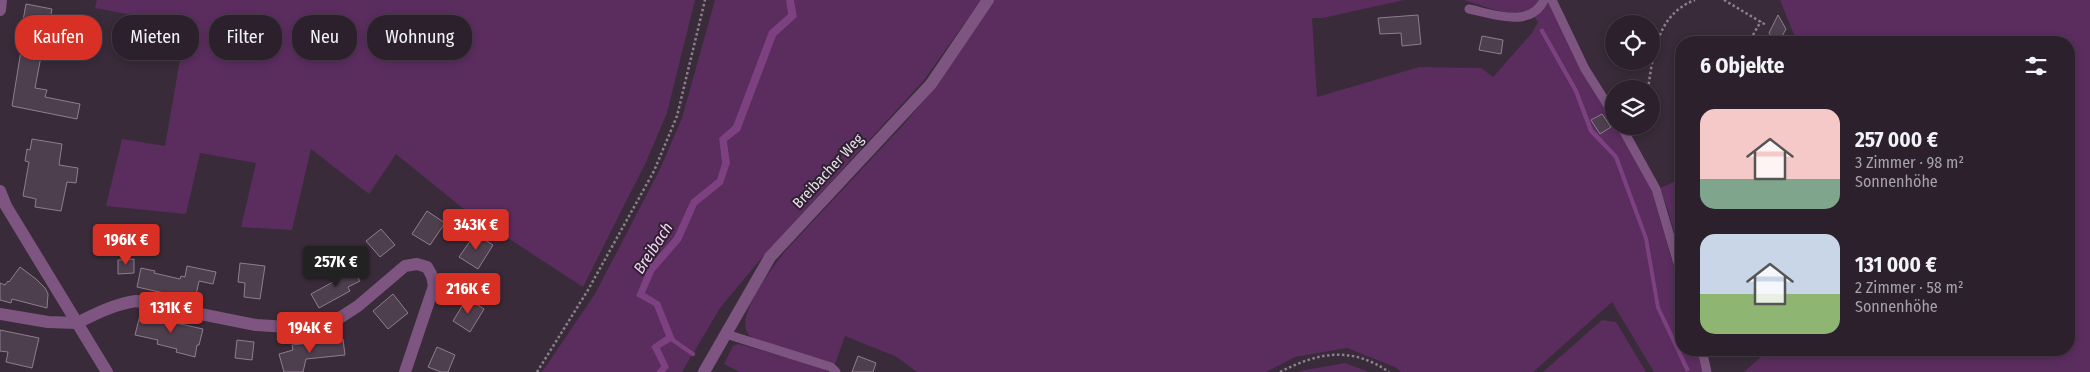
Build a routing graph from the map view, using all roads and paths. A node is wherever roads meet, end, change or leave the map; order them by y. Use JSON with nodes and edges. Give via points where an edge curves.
{"nodes":[{"id":1,"x":1,"y":0,"type":"edge"},
{"id":2,"x":705,"y":0,"type":"edge"},
{"id":3,"x":988,"y":0,"type":"edge"},
{"id":4,"x":1544,"y":0,"type":"edge"},
{"id":5,"x":1552,"y":0,"type":"edge"},
{"id":6,"x":1695,"y":0,"type":"edge"},
{"id":7,"x":1724,"y":0,"type":"edge"},
{"id":8,"x":1469,"y":9,"type":"dead end"},
{"id":9,"x":0,"y":10,"type":"edge"},
{"id":10,"x":1761,"y":21,"type":"junction"},
{"id":11,"x":1766,"y":24,"type":"dead end"},
{"id":12,"x":1753,"y":35,"type":"dead end"},
{"id":13,"x":1650,"y":80,"type":"edge"},
{"id":14,"x":1605,"y":100,"type":"edge"},
{"id":15,"x":1626,"y":135,"type":"edge"},
{"id":16,"x":0,"y":191,"type":"edge"},
{"id":17,"x":1675,"y":254,"type":"edge"},
{"id":18,"x":0,"y":314,"type":"edge"},
{"id":19,"x":77,"y":324,"type":"junction"},
{"id":20,"x":726,"y":334,"type":"junction"},
{"id":21,"x":1704,"y":356,"type":"edge"},
{"id":22,"x":107,"y":372,"type":"edge"},
{"id":23,"x":405,"y":372,"type":"edge"},
{"id":24,"x":537,"y":372,"type":"edge"},
{"id":25,"x":704,"y":372,"type":"edge"},
{"id":26,"x":836,"y":372,"type":"edge"},
{"id":27,"x":1280,"y":372,"type":"edge"},
{"id":28,"x":1389,"y":372,"type":"edge"},
{"id":29,"x":1708,"y":372,"type":"edge"}],
"edges":[{"from":1,"to":9,"type":"street"},
{"from":2,"to":24,"type":"path","via":[[677,116],[654,171],[588,290]]},
{"from":3,"to":20,"type":"street","name":"Breibacher Weg","via":[[931,84],[770,257]]},
{"from":4,"to":8,"type":"lane","via":[[1530,16],[1512,18]]},
{"from":5,"to":14,"type":"lane"},
{"from":6,"to":13,"type":"path","via":[[1676,11],[1658,37]]},
{"from":7,"to":10,"type":"path"},
{"from":10,"to":11,"type":"path"},
{"from":10,"to":12,"type":"path"},
{"from":15,"to":17,"type":"lane","via":[[1656,189]]},
{"from":16,"to":19,"type":"street"},
{"from":18,"to":19,"type":"street"},
{"from":19,"to":22,"type":"street"},
{"from":19,"to":23,"type":"street","via":[[123,303],[136,301],[256,325],[322,324],[358,306],[406,266],[417,264],[427,267],[434,286]]},
{"from":20,"to":25,"type":"street","name":"Breibacher Weg"},
{"from":20,"to":26,"type":"lane","via":[[831,367]]},
{"from":21,"to":29,"type":"lane"},
{"from":27,"to":28,"type":"path","via":[[1298,362],[1326,355],[1349,354],[1376,363]]}]}
